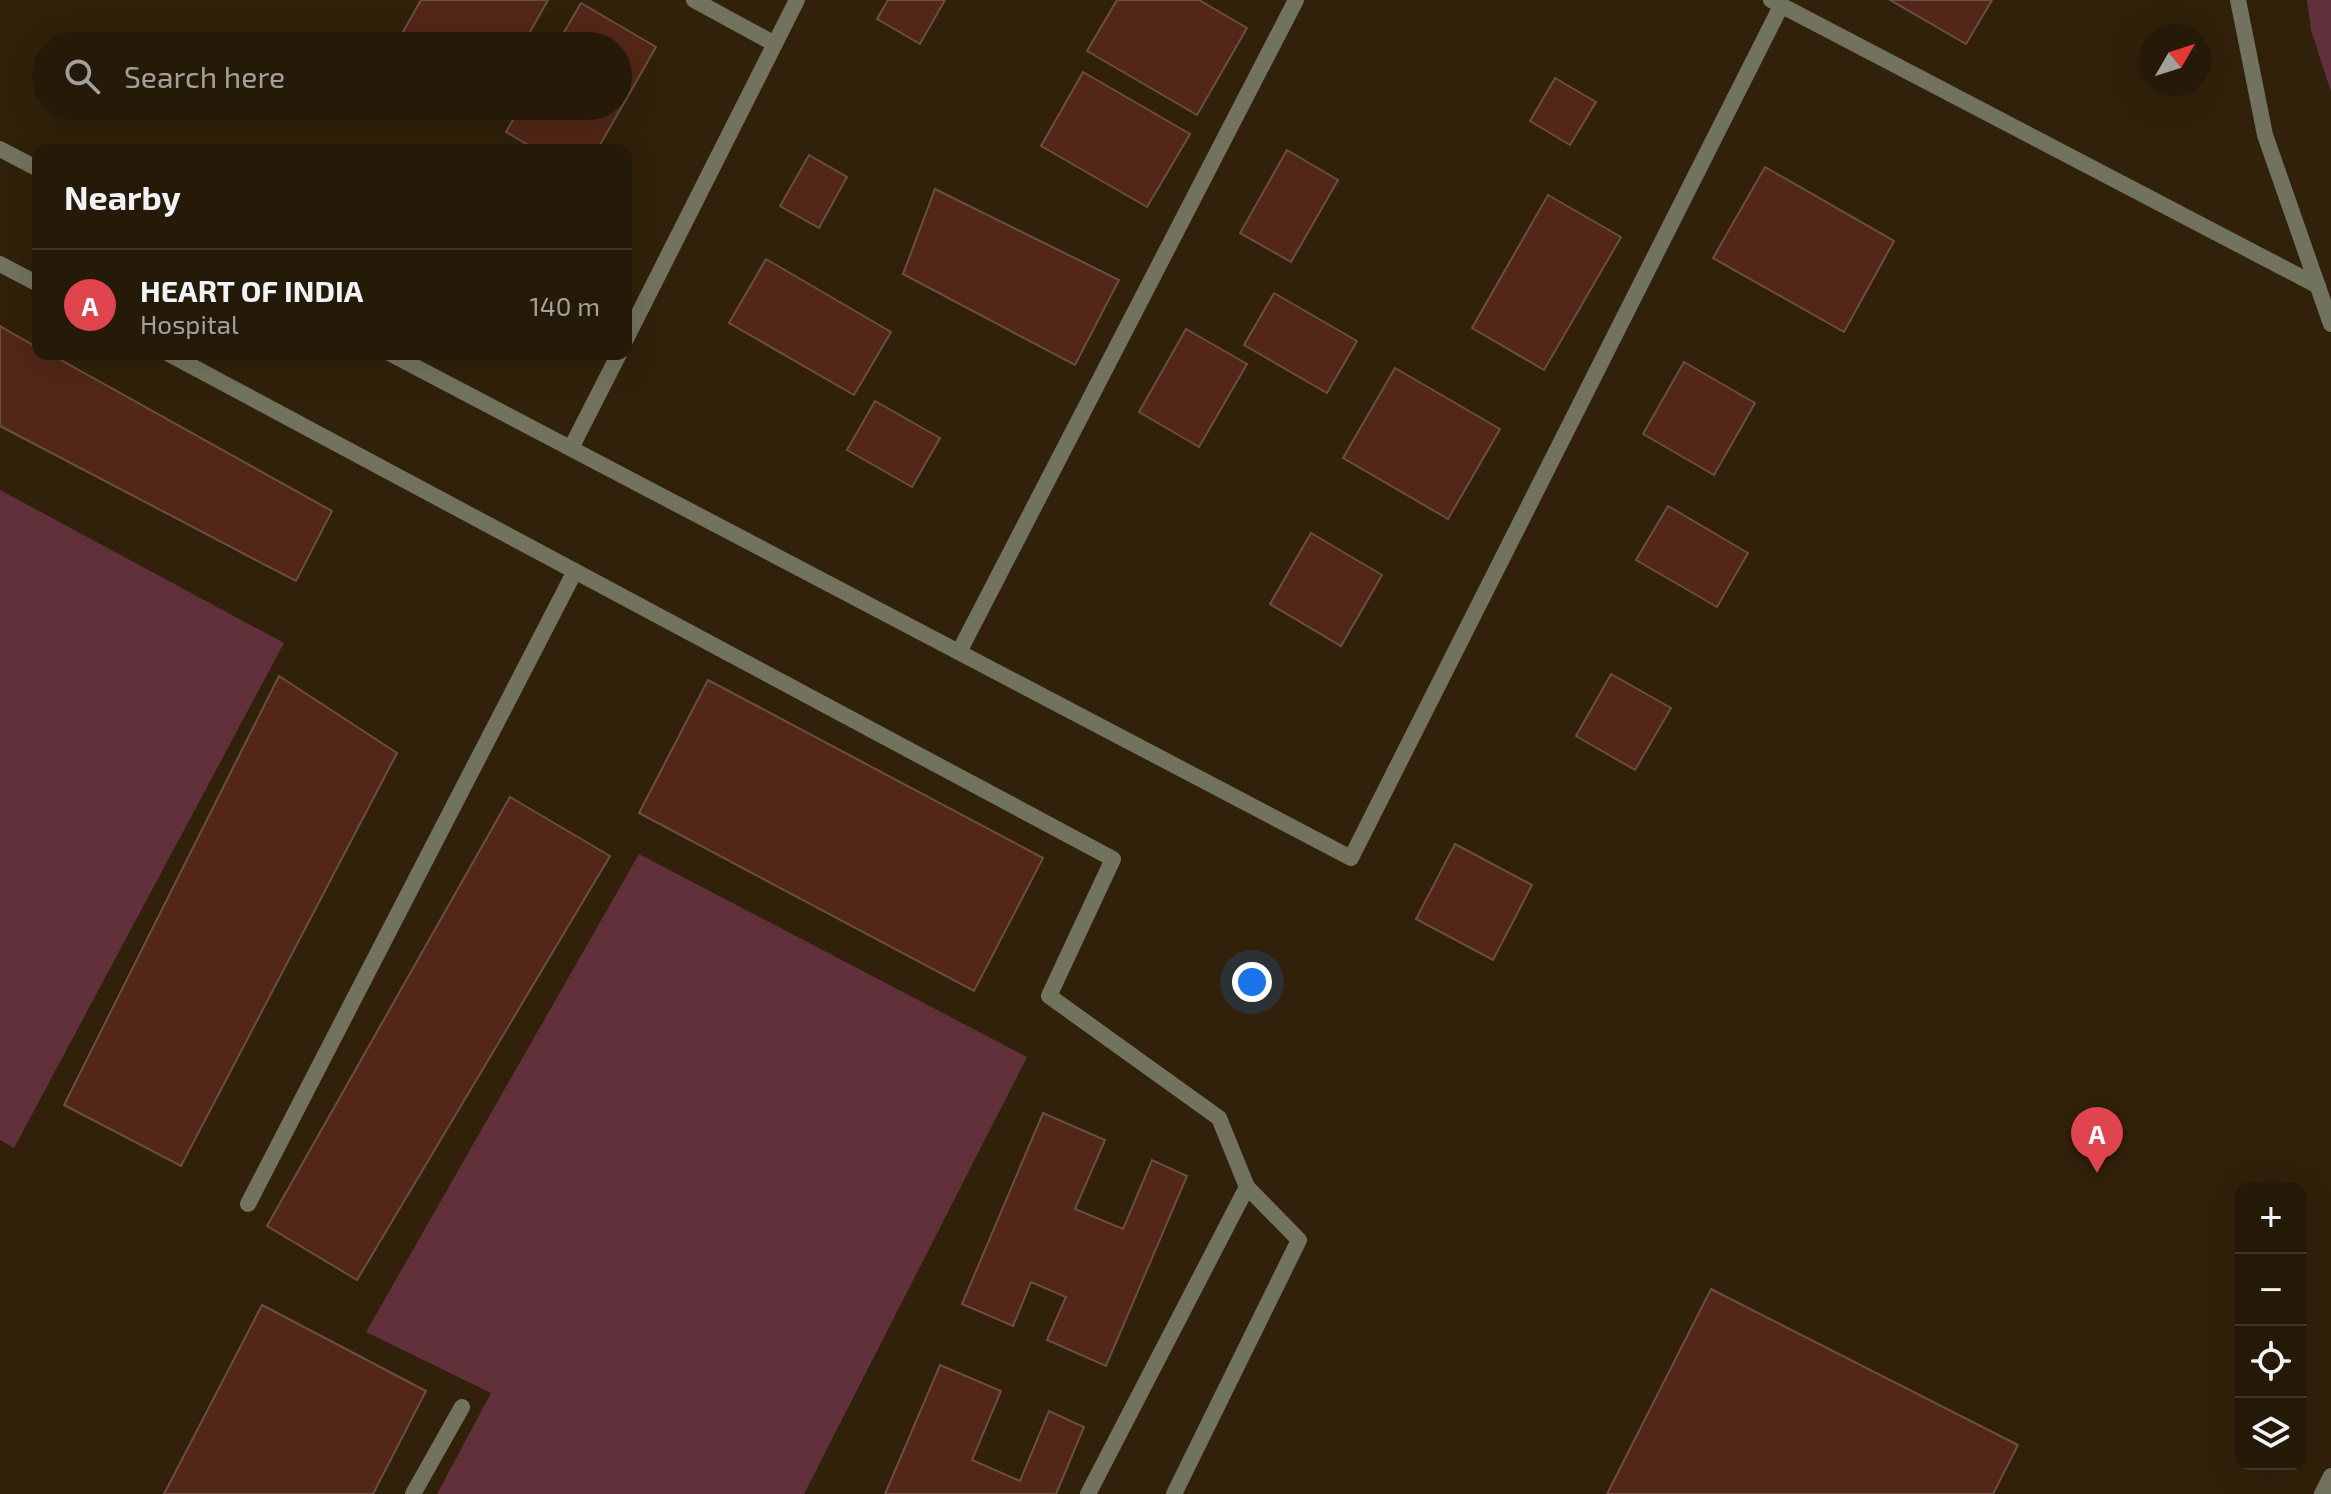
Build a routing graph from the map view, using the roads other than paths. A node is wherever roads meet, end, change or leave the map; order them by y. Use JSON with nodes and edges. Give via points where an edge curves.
{"nodes":[{"id":1,"x":694,"y":0,"type":"edge"},
{"id":2,"x":797,"y":0,"type":"edge"},
{"id":3,"x":1296,"y":0,"type":"edge"},
{"id":4,"x":2238,"y":0,"type":"edge"},
{"id":5,"x":1776,"y":3,"type":"edge"},
{"id":6,"x":775,"y":44,"type":"junction"},
{"id":7,"x":0,"y":149,"type":"edge"},
{"id":8,"x":32,"y":166,"type":"edge"},
{"id":9,"x":0,"y":264,"type":"edge"},
{"id":10,"x":32,"y":281,"type":"edge"},
{"id":11,"x":2318,"y":286,"type":"junction"},
{"id":12,"x":2331,"y":324,"type":"edge"},
{"id":13,"x":632,"y":327,"type":"edge"},
{"id":14,"x":180,"y":360,"type":"edge"},
{"id":15,"x":402,"y":360,"type":"edge"},
{"id":16,"x":616,"y":360,"type":"edge"},
{"id":17,"x":571,"y":448,"type":"junction"},
{"id":18,"x":575,"y":571,"type":"junction"},
{"id":19,"x":959,"y":652,"type":"junction"},
{"id":20,"x":1247,"y":1187,"type":"junction"},
{"id":21,"x":248,"y":1204,"type":"dead end"},
{"id":22,"x":462,"y":1407,"type":"dead end"},
{"id":23,"x":2331,"y":1476,"type":"edge"},
{"id":24,"x":413,"y":1494,"type":"edge"},
{"id":25,"x":1088,"y":1494,"type":"edge"},
{"id":26,"x":1174,"y":1494,"type":"edge"},
{"id":27,"x":2322,"y":1494,"type":"edge"}],
"edges":[{"from":1,"to":6,"type":"street"},
{"from":2,"to":6,"type":"street"},
{"from":3,"to":19,"type":"street"},
{"from":4,"to":11,"type":"street","via":[[2265,135]]},
{"from":5,"to":11,"type":"street"},
{"from":5,"to":19,"type":"street","via":[[1351,858]]},
{"from":6,"to":13,"type":"street"},
{"from":7,"to":8,"type":"street"},
{"from":9,"to":10,"type":"street"},
{"from":11,"to":12,"type":"street"},
{"from":14,"to":18,"type":"street"},
{"from":15,"to":17,"type":"street"},
{"from":16,"to":17,"type":"street"},
{"from":17,"to":19,"type":"street"},
{"from":18,"to":20,"type":"street","via":[[1113,859],[1049,996],[1219,1118]]},
{"from":18,"to":21,"type":"street"},
{"from":20,"to":25,"type":"street"},
{"from":20,"to":26,"type":"street","via":[[1299,1240]]},
{"from":22,"to":24,"type":"street"},
{"from":23,"to":27,"type":"street"}]}
